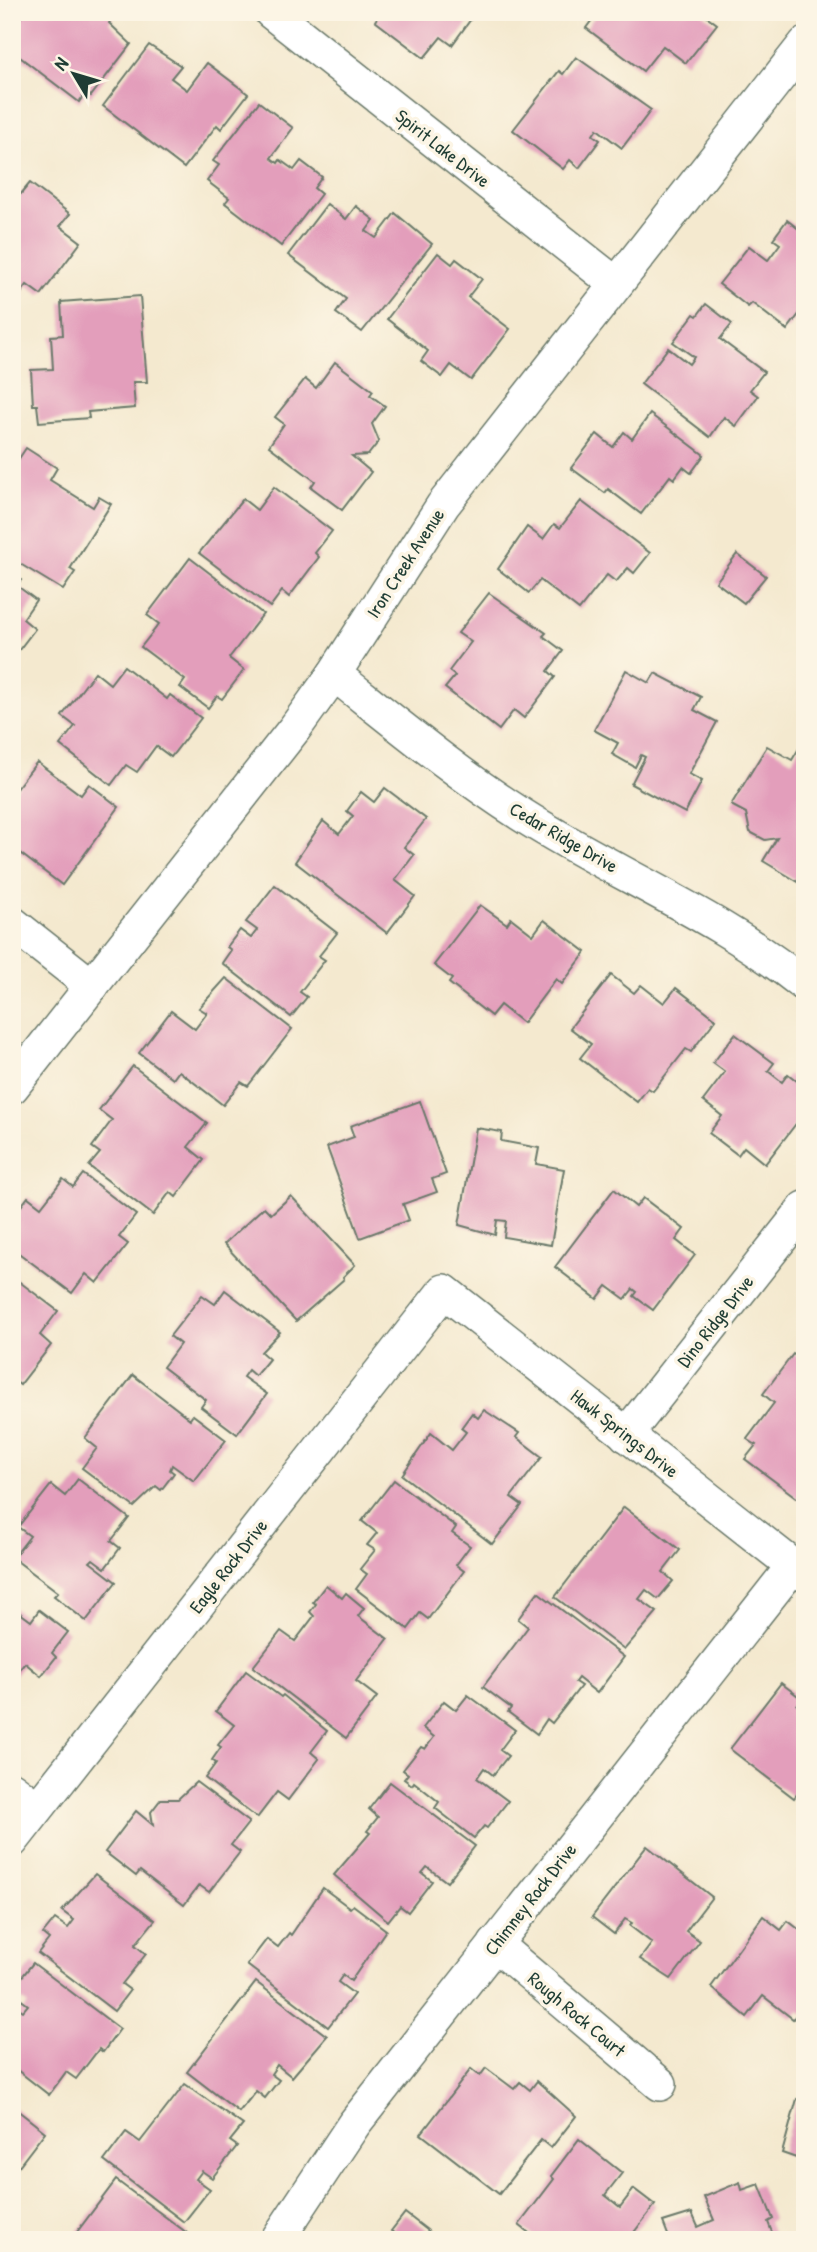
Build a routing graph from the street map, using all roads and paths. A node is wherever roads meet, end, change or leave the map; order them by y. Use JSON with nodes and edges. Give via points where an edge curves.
{"nodes":[{"id":1,"x":271,"y":12,"type":"edge"},
{"id":2,"x":805,"y":44,"type":"edge"},
{"id":3,"x":616,"y":284,"type":"junction"},
{"id":4,"x":334,"y":674,"type":"junction"},
{"id":5,"x":12,"y":923,"type":"edge"},
{"id":6,"x":805,"y":985,"type":"edge"},
{"id":7,"x":92,"y":986,"type":"junction"},
{"id":8,"x":12,"y":1087,"type":"edge"},
{"id":9,"x":805,"y":1208,"type":"edge"},
{"id":10,"x":444,"y":1291,"type":"joint"},
{"id":11,"x":626,"y":1435,"type":"junction"},
{"id":12,"x":799,"y":1571,"type":"edge"},
{"id":13,"x":25,"y":1798,"type":"edge"},
{"id":14,"x":12,"y":1841,"type":"edge"},
{"id":15,"x":495,"y":1944,"type":"junction"},
{"id":16,"x":660,"y":2084,"type":"dead end"},
{"id":17,"x":277,"y":2240,"type":"edge"}],
"edges":[{"from":1,"to":3,"type":"street","name":"Spirit Lake Drive"},
{"from":2,"to":3,"type":"street","name":"Iron Creek Avenue"},
{"from":3,"to":4,"type":"street","name":"Iron Creek Avenue","via":[[443,505]]},
{"from":4,"to":6,"type":"street","name":"Cedar Ridge Drive","via":[[459,773],[523,816],[693,908],[761,950]]},
{"from":4,"to":7,"type":"street","name":"Iron Creek Avenue"},
{"from":5,"to":7,"type":"street"},
{"from":7,"to":8,"type":"street","name":"Iron Creek Avenue"},
{"from":9,"to":11,"type":"street","name":"Dino Ridge Drive"},
{"from":10,"to":11,"type":"street","name":"Hawk Springs Drive"},
{"from":10,"to":13,"type":"street","name":"Eagle Rock Drive"},
{"from":11,"to":12,"type":"street","name":"Hawk Springs Drive"},
{"from":12,"to":15,"type":"street","name":"Chimney Rock Drive"},
{"from":13,"to":14,"type":"street","name":"Eagle Rock Drive"},
{"from":15,"to":16,"type":"street","name":"Rough Rock Court"},
{"from":15,"to":17,"type":"street","name":"Chimney Rock Drive","via":[[354,2124]]}]}
